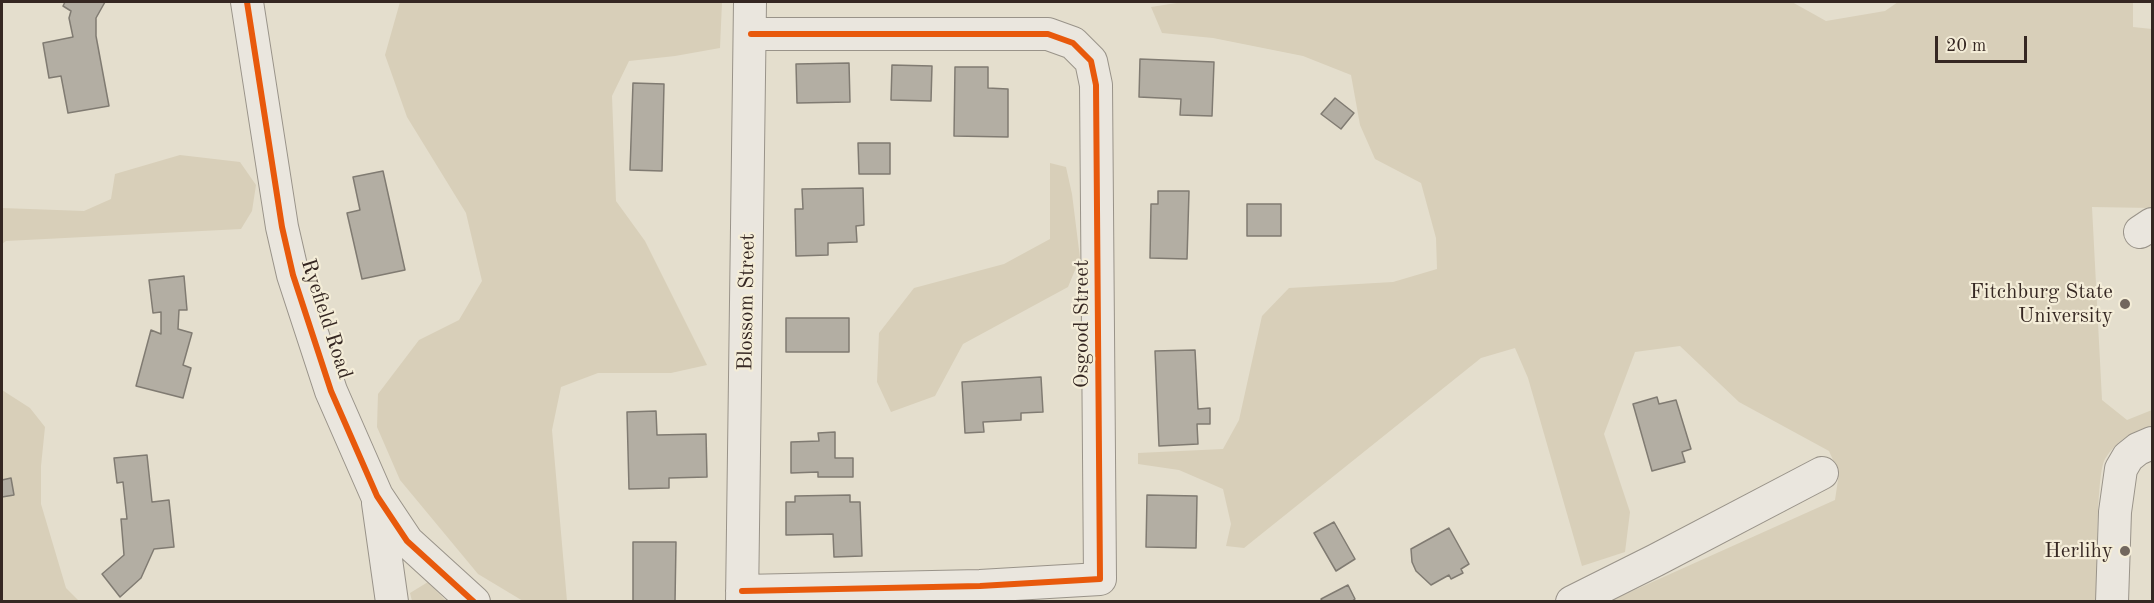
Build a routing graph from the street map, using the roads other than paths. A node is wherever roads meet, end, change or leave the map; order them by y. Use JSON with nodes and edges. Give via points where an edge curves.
{"nodes":[{"id":1,"x":247,"y":2,"type":"edge"},
{"id":2,"x":750,"y":2,"type":"edge"},
{"id":3,"x":751,"y":34,"type":"junction"},
{"id":4,"x":2152,"y":443,"type":"edge"},
{"id":5,"x":1822,"y":473,"type":"dead end"},
{"id":6,"x":377,"y":496,"type":"junction"},
{"id":7,"x":1094,"y":590,"type":"edge"},
{"id":8,"x":981,"y":594,"type":"edge"},
{"id":9,"x":742,"y":596,"type":"edge"},
{"id":10,"x":392,"y":602,"type":"edge"},
{"id":11,"x":474,"y":602,"type":"edge"},
{"id":12,"x":1572,"y":602,"type":"edge"},
{"id":13,"x":2112,"y":602,"type":"edge"}],
"edges":[{"from":1,"to":6,"type":"street","name":"Ryefield Road","via":[[293,275],[331,391]]},
{"from":2,"to":3,"type":"street","name":"Blossom Street"},
{"from":3,"to":7,"type":"street","name":"Osgood Street","via":[[1048,34],[1073,43],[1091,61],[1096,85]]},
{"from":3,"to":9,"type":"street","name":"Blossom Street"},
{"from":4,"to":13,"type":"street","via":[[2128,457],[2121,469],[2115,512]]},
{"from":5,"to":12,"type":"street"},
{"from":6,"to":10,"type":"street"},
{"from":6,"to":11,"type":"street","name":"Ryefield Road","via":[[407,541]]},
{"from":7,"to":8,"type":"street","name":"Osgood Street"},
{"from":8,"to":9,"type":"street","name":"Osgood Street"}]}
